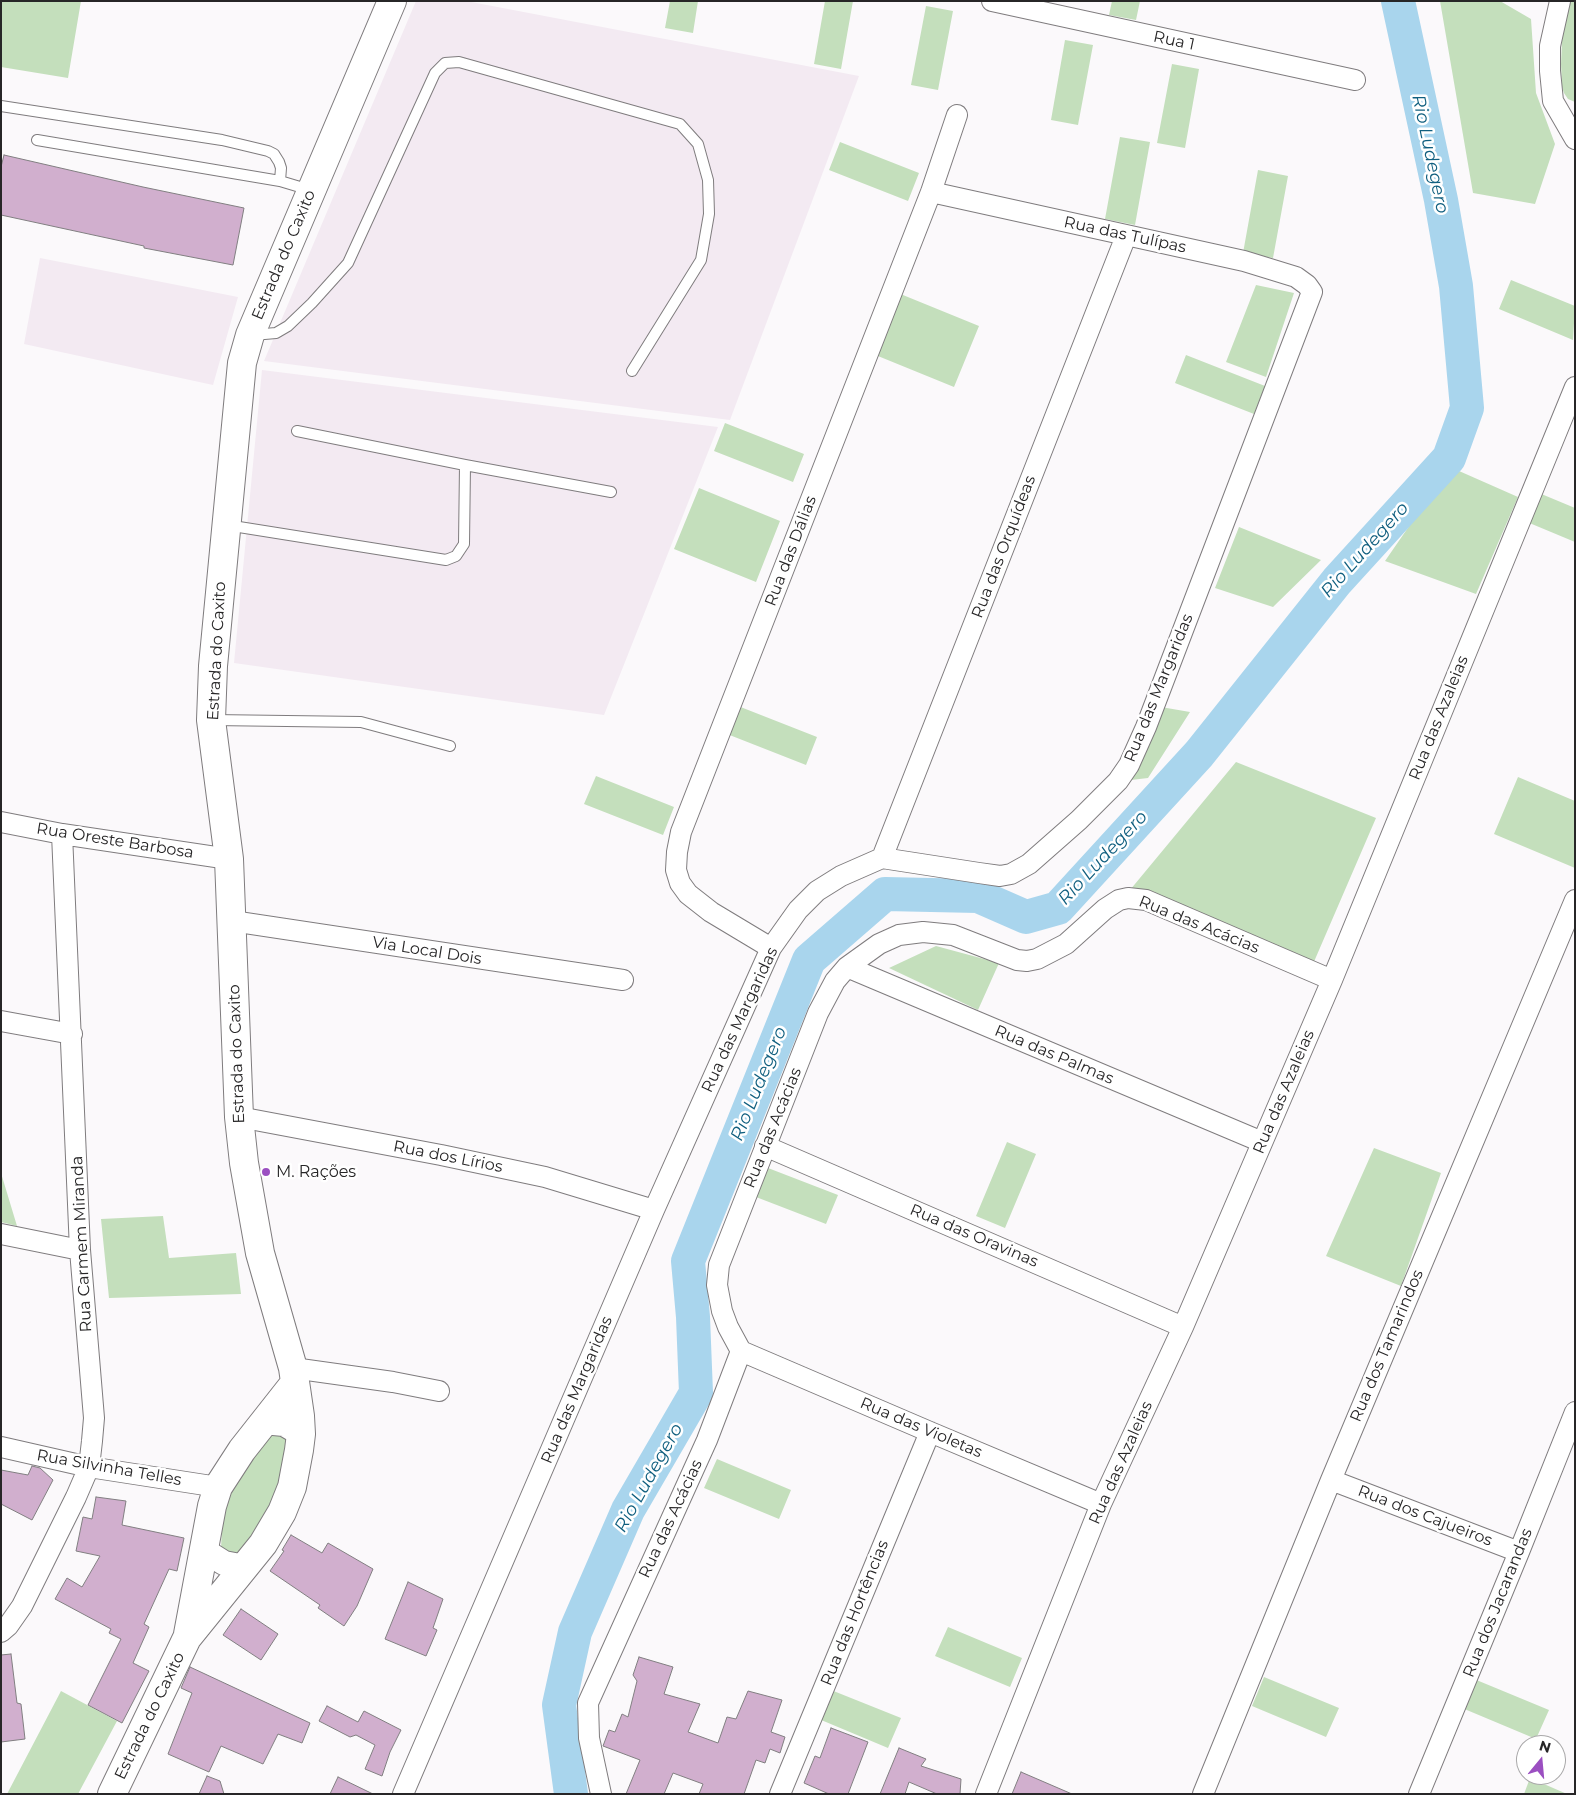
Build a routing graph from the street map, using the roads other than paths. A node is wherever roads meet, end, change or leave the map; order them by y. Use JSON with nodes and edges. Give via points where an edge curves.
{"nodes":[{"id":1,"x":392,"y":1,"type":"edge"},
{"id":2,"x":992,"y":1,"type":"edge"},
{"id":3,"x":1560,"y":1,"type":"edge"},
{"id":4,"x":1355,"y":80,"type":"dead end"},
{"id":5,"x":1553,"y":101,"type":"junction"},
{"id":6,"x":1,"y":106,"type":"edge"},
{"id":7,"x":1575,"y":114,"type":"edge"},
{"id":8,"x":957,"y":115,"type":"dead end"},
{"id":9,"x":1575,"y":139,"type":"edge"},
{"id":10,"x":37,"y":140,"type":"dead end"},
{"id":11,"x":280,"y":181,"type":"junction"},
{"id":12,"x":311,"y":190,"type":"junction"},
{"id":13,"x":931,"y":192,"type":"junction"},
{"id":14,"x":1126,"y":236,"type":"junction"},
{"id":15,"x":1312,"y":292,"type":"joint"},
{"id":16,"x":250,"y":335,"type":"junction"},
{"id":17,"x":632,"y":371,"type":"dead end"},
{"id":18,"x":1575,"y":387,"type":"edge"},
{"id":19,"x":297,"y":431,"type":"dead end"},
{"id":20,"x":465,"y":465,"type":"junction"},
{"id":21,"x":611,"y":492,"type":"dead end"},
{"id":22,"x":226,"y":523,"type":"junction"},
{"id":23,"x":211,"y":720,"type":"junction"},
{"id":24,"x":450,"y":746,"type":"dead end"},
{"id":25,"x":1,"y":822,"type":"edge"},
{"id":26,"x":62,"y":834,"type":"junction"},
{"id":27,"x":882,"y":858,"type":"junction"},
{"id":28,"x":229,"y":859,"type":"junction"},
{"id":29,"x":1575,"y":900,"type":"edge"},
{"id":30,"x":232,"y":921,"type":"junction"},
{"id":31,"x":771,"y":948,"type":"junction"},
{"id":32,"x":848,"y":967,"type":"junction"},
{"id":33,"x":623,"y":980,"type":"dead end"},
{"id":34,"x":1332,"y":980,"type":"junction"},
{"id":35,"x":1,"y":1021,"type":"edge"},
{"id":36,"x":72,"y":1034,"type":"junction"},
{"id":37,"x":239,"y":1117,"type":"junction"},
{"id":38,"x":1262,"y":1142,"type":"junction"},
{"id":39,"x":766,"y":1146,"type":"junction"},
{"id":40,"x":654,"y":1210,"type":"junction"},
{"id":41,"x":1,"y":1234,"type":"edge"},
{"id":42,"x":80,"y":1250,"type":"junction"},
{"id":43,"x":1183,"y":1327,"type":"junction"},
{"id":44,"x":741,"y":1351,"type":"junction"},
{"id":45,"x":293,"y":1376,"type":"junction"},
{"id":46,"x":439,"y":1391,"type":"dead end"},
{"id":47,"x":1575,"y":1412,"type":"edge"},
{"id":48,"x":263,"y":1422,"type":"junction"},
{"id":49,"x":930,"y":1432,"type":"junction"},
{"id":50,"x":301,"y":1434,"type":"junction"},
{"id":51,"x":1,"y":1447,"type":"edge"},
{"id":52,"x":1567,"y":1454,"type":"edge"},
{"id":53,"x":89,"y":1467,"type":"junction"},
{"id":54,"x":1331,"y":1480,"type":"junction"},
{"id":55,"x":218,"y":1487,"type":"junction"},
{"id":56,"x":1102,"y":1504,"type":"junction"},
{"id":57,"x":205,"y":1551,"type":"junction"},
{"id":58,"x":1519,"y":1552,"type":"junction"},
{"id":59,"x":245,"y":1567,"type":"junction"},
{"id":60,"x":1,"y":1632,"type":"edge"},
{"id":61,"x":188,"y":1638,"type":"junction"},
{"id":62,"x":112,"y":1794,"type":"edge"},
{"id":63,"x":403,"y":1794,"type":"edge"},
{"id":64,"x":600,"y":1794,"type":"edge"},
{"id":65,"x":780,"y":1794,"type":"edge"},
{"id":66,"x":986,"y":1794,"type":"edge"},
{"id":67,"x":1203,"y":1794,"type":"edge"},
{"id":68,"x":1419,"y":1794,"type":"edge"}],
"edges":[{"from":1,"to":12,"type":"main road","name":"Estrada do Caxito"},
{"from":2,"to":4,"type":"street","name":"Rua 1"},
{"from":3,"to":5,"type":"street","via":[[1550,46]]},
{"from":5,"to":7,"type":"street"},
{"from":5,"to":9,"type":"street"},
{"from":6,"to":11,"type":"lane","via":[[222,140],[268,151],[274,154],[281,168]]},
{"from":8,"to":13,"type":"street","name":"Rua das Dálias"},
{"from":10,"to":11,"type":"lane"},
{"from":11,"to":12,"type":"lane"},
{"from":12,"to":16,"type":"main road","name":"Estrada do Caxito"},
{"from":13,"to":14,"type":"street","name":"Rua das Tulípas"},
{"from":13,"to":31,"type":"street","name":"Rua das Dálias","via":[[681,832],[676,870],[688,894],[711,912]]},
{"from":14,"to":15,"type":"street","name":"Rua das Tulípas","via":[[1281,271],[1296,277]]},
{"from":14,"to":27,"type":"street","name":"Rua das Orquídeas"},
{"from":15,"to":27,"type":"street","name":"Rua das Margaridas","via":[[1146,727],[1118,781],[1079,820],[1028,864],[1011,874],[1000,876]]},
{"from":16,"to":17,"type":"lane","via":[[276,333],[288,326],[348,262],[435,73],[445,63],[460,62],[680,124],[698,144],[708,180],[709,205],[701,260]]},
{"from":16,"to":22,"type":"main road","name":"Estrada do Caxito","via":[[242,363]]},
{"from":18,"to":34,"type":"street","name":"Rua das Azaleias"},
{"from":19,"to":20,"type":"lane"},
{"from":20,"to":21,"type":"lane"},
{"from":20,"to":22,"type":"lane","via":[[464,544],[456,556],[446,560]]},
{"from":22,"to":23,"type":"main road","name":"Estrada do Caxito"},
{"from":23,"to":24,"type":"lane","via":[[361,722]]},
{"from":23,"to":28,"type":"main road","name":"Estrada do Caxito"},
{"from":25,"to":26,"type":"street","name":"Rua Oreste Barbosa"},
{"from":26,"to":28,"type":"street","name":"Rua Oreste Barbosa"},
{"from":26,"to":36,"type":"street","name":"Rua Carmem Miranda"},
{"from":27,"to":31,"type":"street","name":"Rua das Margaridas","via":[[841,876],[817,891],[798,910]]},
{"from":28,"to":30,"type":"main road","name":"Estrada do Caxito"},
{"from":29,"to":54,"type":"street","name":"Rua dos Tamarindos"},
{"from":30,"to":33,"type":"street","name":"Via Local Dois"},
{"from":30,"to":37,"type":"main road","name":"Estrada do Caxito"},
{"from":31,"to":40,"type":"street","name":"Rua das Margaridas"},
{"from":32,"to":34,"type":"street","name":"Rua das Acácias","via":[[879,944],[922,932],[953,935],[1017,960],[1037,959],[1066,944],[1119,900],[1137,898]]},
{"from":32,"to":38,"type":"street","name":"Rua das Palmas"},
{"from":32,"to":39,"type":"street","name":"Rua das Acácias","via":[[835,981],[818,1013]]},
{"from":34,"to":38,"type":"street","name":"Rua das Azaleias"},
{"from":35,"to":36,"type":"street"},
{"from":36,"to":42,"type":"street","name":"Rua Carmem Miranda"},
{"from":37,"to":40,"type":"street","name":"Rua dos Lírios","via":[[545,1177]]},
{"from":37,"to":45,"type":"main road","name":"Estrada do Caxito","via":[[260,1253]]},
{"from":38,"to":43,"type":"street","name":"Rua das Azaleias"},
{"from":39,"to":43,"type":"street","name":"Rua das Oravinas"},
{"from":39,"to":44,"type":"street","name":"Rua das Acácias","via":[[718,1265],[717,1285],[722,1311]]},
{"from":40,"to":63,"type":"street","name":"Rua das Margaridas"},
{"from":41,"to":42,"type":"street"},
{"from":42,"to":53,"type":"street","name":"Rua Carmem Miranda","via":[[94,1418]]},
{"from":43,"to":56,"type":"street","name":"Rua das Azaleias"},
{"from":44,"to":49,"type":"street","name":"Rua das Violetas"},
{"from":44,"to":64,"type":"street","name":"Rua das Acácias","via":[[707,1440],[588,1703],[589,1738]]},
{"from":45,"to":46,"type":"street","via":[[393,1382]]},
{"from":45,"to":48,"type":"main road","name":"Estrada do Caxito"},
{"from":45,"to":50,"type":"main road","name":"Estrada do Caxito"},
{"from":47,"to":52,"type":"street","name":"Rua dos Jacarandas"},
{"from":48,"to":50,"type":"street","via":[[284,1424]]},
{"from":48,"to":55,"type":"main road","name":"Estrada do Caxito"},
{"from":49,"to":56,"type":"street","name":"Rua das Violetas"},
{"from":49,"to":65,"type":"street","name":"Rua das Hortências"},
{"from":50,"to":59,"type":"main road","name":"Estrada do Caxito","via":[[292,1487],[282,1512]]},
{"from":51,"to":53,"type":"street","name":"Rua Silvinha Telles"},
{"from":52,"to":58,"type":"street","name":"Rua dos Jacarandas"},
{"from":53,"to":55,"type":"street","name":"Rua Silvinha Telles"},
{"from":53,"to":60,"type":"street","name":"Rua Carmem Miranda","via":[[22,1606]]},
{"from":54,"to":58,"type":"street","name":"Rua dos Cajueiros"},
{"from":54,"to":67,"type":"street","name":"Rua dos Tamarindos"},
{"from":55,"to":57,"type":"main road","name":"Estrada do Caxito"},
{"from":56,"to":66,"type":"street","name":"Rua das Azaleias"},
{"from":57,"to":59,"type":"street","via":[[224,1563]]},
{"from":57,"to":61,"type":"main road","name":"Estrada do Caxito"},
{"from":58,"to":68,"type":"street","name":"Rua dos Jacarandas"},
{"from":59,"to":61,"type":"main road","name":"Estrada do Caxito"},
{"from":61,"to":62,"type":"main road","name":"Estrada do Caxito"}]}
